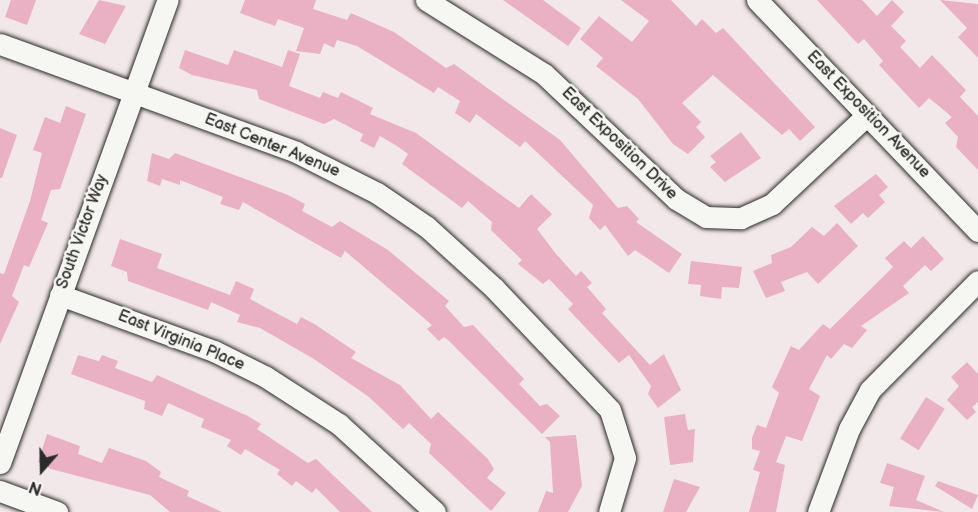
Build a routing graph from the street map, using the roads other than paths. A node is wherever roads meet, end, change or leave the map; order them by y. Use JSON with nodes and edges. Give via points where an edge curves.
{"nodes":[{"id":1,"x":168,"y":0,"type":"edge"},
{"id":2,"x":426,"y":0,"type":"edge"},
{"id":3,"x":757,"y":0,"type":"edge"},
{"id":4,"x":0,"y":44,"type":"edge"},
{"id":5,"x":134,"y":93,"type":"junction"},
{"id":6,"x":867,"y":115,"type":"junction"},
{"id":7,"x":978,"y":231,"type":"edge"},
{"id":8,"x":978,"y":281,"type":"edge"},
{"id":9,"x":60,"y":295,"type":"junction"},
{"id":10,"x":0,"y":464,"type":"edge"},
{"id":11,"x":0,"y":491,"type":"edge"},
{"id":12,"x":57,"y":512,"type":"edge"},
{"id":13,"x":435,"y":512,"type":"edge"},
{"id":14,"x":609,"y":512,"type":"edge"},
{"id":15,"x":818,"y":512,"type":"edge"}],
"edges":[{"from":1,"to":5,"type":"street","name":"South Victor Way"},
{"from":2,"to":6,"type":"street","name":"East Exposition Drive","via":[[544,74],[676,199],[706,217],[741,218],[772,204]]},
{"from":3,"to":6,"type":"street","name":"East Exposition Avenue"},
{"from":4,"to":5,"type":"street","name":"East Center Avenue"},
{"from":5,"to":9,"type":"street","name":"South Victor Way"},
{"from":5,"to":14,"type":"street","name":"East Center Avenue","via":[[324,165],[377,193],[450,246],[614,417],[625,458]]},
{"from":6,"to":7,"type":"street","name":"East Exposition Avenue"},
{"from":8,"to":15,"type":"street","via":[[870,390],[849,429]]},
{"from":9,"to":10,"type":"street","name":"South Victor Way"},
{"from":9,"to":13,"type":"street","name":"East Virginia Place","via":[[214,351],[275,382],[339,424]]},
{"from":11,"to":12,"type":"street"}]}
